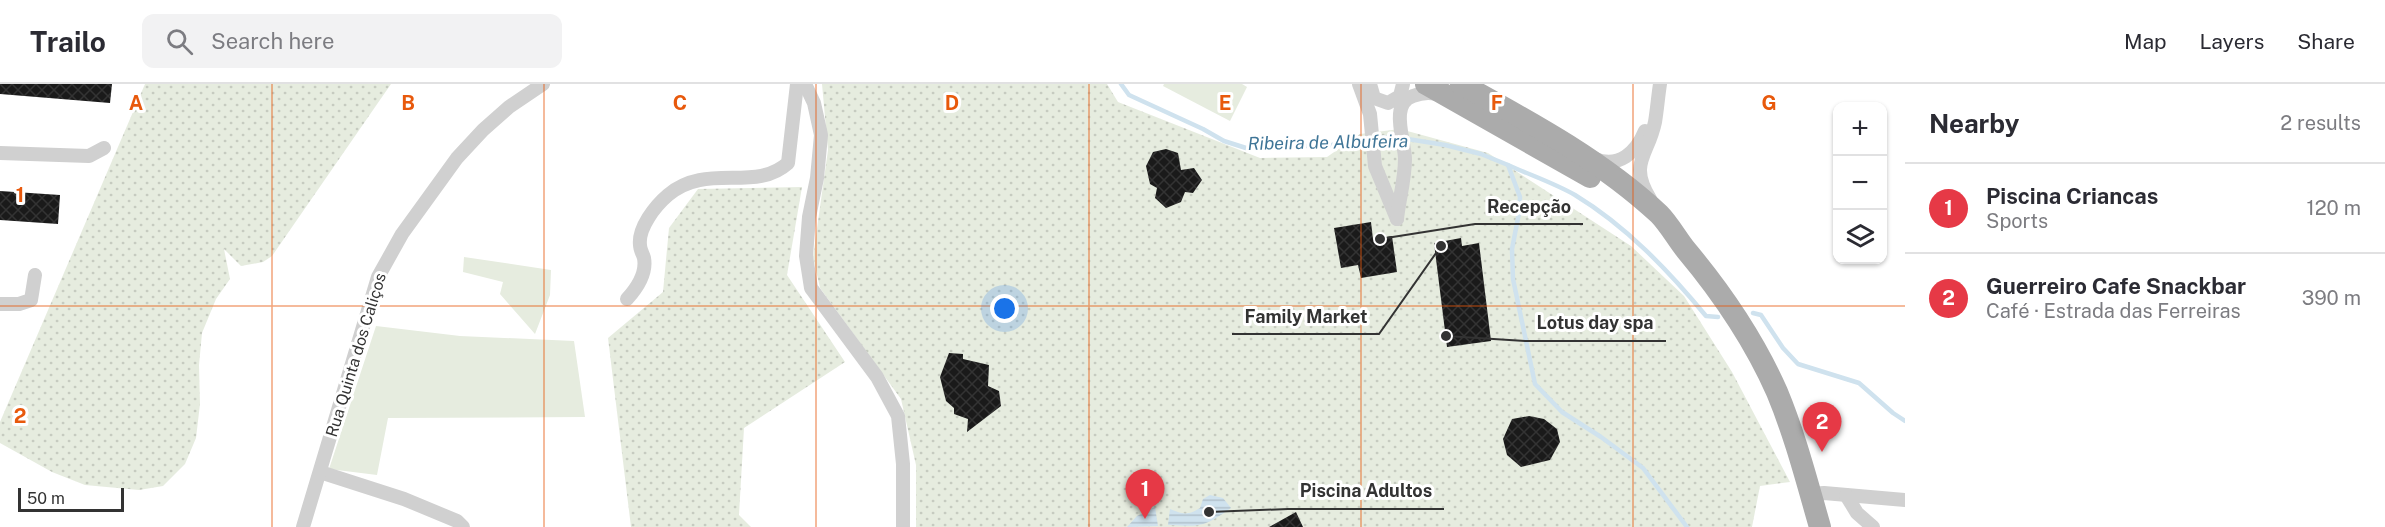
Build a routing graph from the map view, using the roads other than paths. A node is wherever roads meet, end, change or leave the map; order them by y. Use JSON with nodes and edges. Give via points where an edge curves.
{"nodes":[{"id":1,"x":543,"y":84,"type":"edge"},
{"id":2,"x":797,"y":84,"type":"edge"},
{"id":3,"x":805,"y":84,"type":"edge"},
{"id":4,"x":1360,"y":84,"type":"edge"},
{"id":5,"x":1426,"y":84,"type":"edge"},
{"id":6,"x":1660,"y":84,"type":"edge"},
{"id":7,"x":1454,"y":89,"type":"edge"},
{"id":8,"x":1372,"y":91,"type":"edge"},
{"id":9,"x":1401,"y":96,"type":"edge"},
{"id":10,"x":104,"y":148,"type":"dead end"},
{"id":11,"x":1576,"y":150,"type":"junction"},
{"id":12,"x":0,"y":153,"type":"edge"},
{"id":13,"x":1633,"y":161,"type":"junction"},
{"id":14,"x":1605,"y":180,"type":"junction"},
{"id":15,"x":1660,"y":216,"type":"junction"},
{"id":16,"x":1682,"y":246,"type":"junction"},
{"id":17,"x":35,"y":275,"type":"dead end"},
{"id":18,"x":627,"y":299,"type":"dead end"},
{"id":19,"x":0,"y":304,"type":"edge"},
{"id":20,"x":320,"y":472,"type":"junction"},
{"id":21,"x":1810,"y":494,"type":"junction"},
{"id":22,"x":1846,"y":495,"type":"junction"},
{"id":23,"x":1905,"y":500,"type":"edge"},
{"id":24,"x":303,"y":527,"type":"edge"},
{"id":25,"x":463,"y":527,"type":"edge"},
{"id":26,"x":903,"y":527,"type":"edge"},
{"id":27,"x":1820,"y":527,"type":"edge"},
{"id":28,"x":1873,"y":527,"type":"edge"}],
"edges":[{"from":1,"to":20,"type":"street","name":"Rua Quinta dos Caliços","via":[[483,130],[457,158],[402,234],[378,277]]},
{"from":2,"to":18,"type":"street","via":[[788,163],[766,176],[705,178],[668,195],[648,215],[639,244],[644,261],[642,278]]},
{"from":3,"to":26,"type":"street","via":[[821,135],[806,256],[811,288],[877,378],[898,416]]},
{"from":4,"to":8,"type":"street"},
{"from":4,"to":9,"type":"street","via":[[1370,114],[1375,165],[1396,219],[1405,164]]},
{"from":5,"to":7,"type":"main road"},
{"from":6,"to":13,"type":"street","via":[[1657,102]]},
{"from":7,"to":9,"type":"street"},
{"from":7,"to":11,"type":"main road","via":[[1517,115]]},
{"from":7,"to":14,"type":"main road"},
{"from":8,"to":9,"type":"street","via":[[1388,103]]},
{"from":10,"to":12,"type":"street","via":[[89,156]]},
{"from":11,"to":13,"type":"street","via":[[1598,161]]},
{"from":11,"to":14,"type":"main road"},
{"from":13,"to":14,"type":"street"},
{"from":13,"to":15,"type":"street"},
{"from":14,"to":15,"type":"main road"},
{"from":14,"to":16,"type":"main road"},
{"from":15,"to":16,"type":"main road"},
{"from":16,"to":21,"type":"main road","via":[[1733,312],[1758,354],[1789,424]]},
{"from":17,"to":19,"type":"street","via":[[31,300]]},
{"from":20,"to":24,"type":"street","name":"Rua Quinta dos Caliços"},
{"from":20,"to":25,"type":"street","via":[[404,499]]},
{"from":21,"to":22,"type":"street"},
{"from":21,"to":27,"type":"main road"},
{"from":22,"to":23,"type":"street"},
{"from":22,"to":28,"type":"street","via":[[1857,513]]}]}
